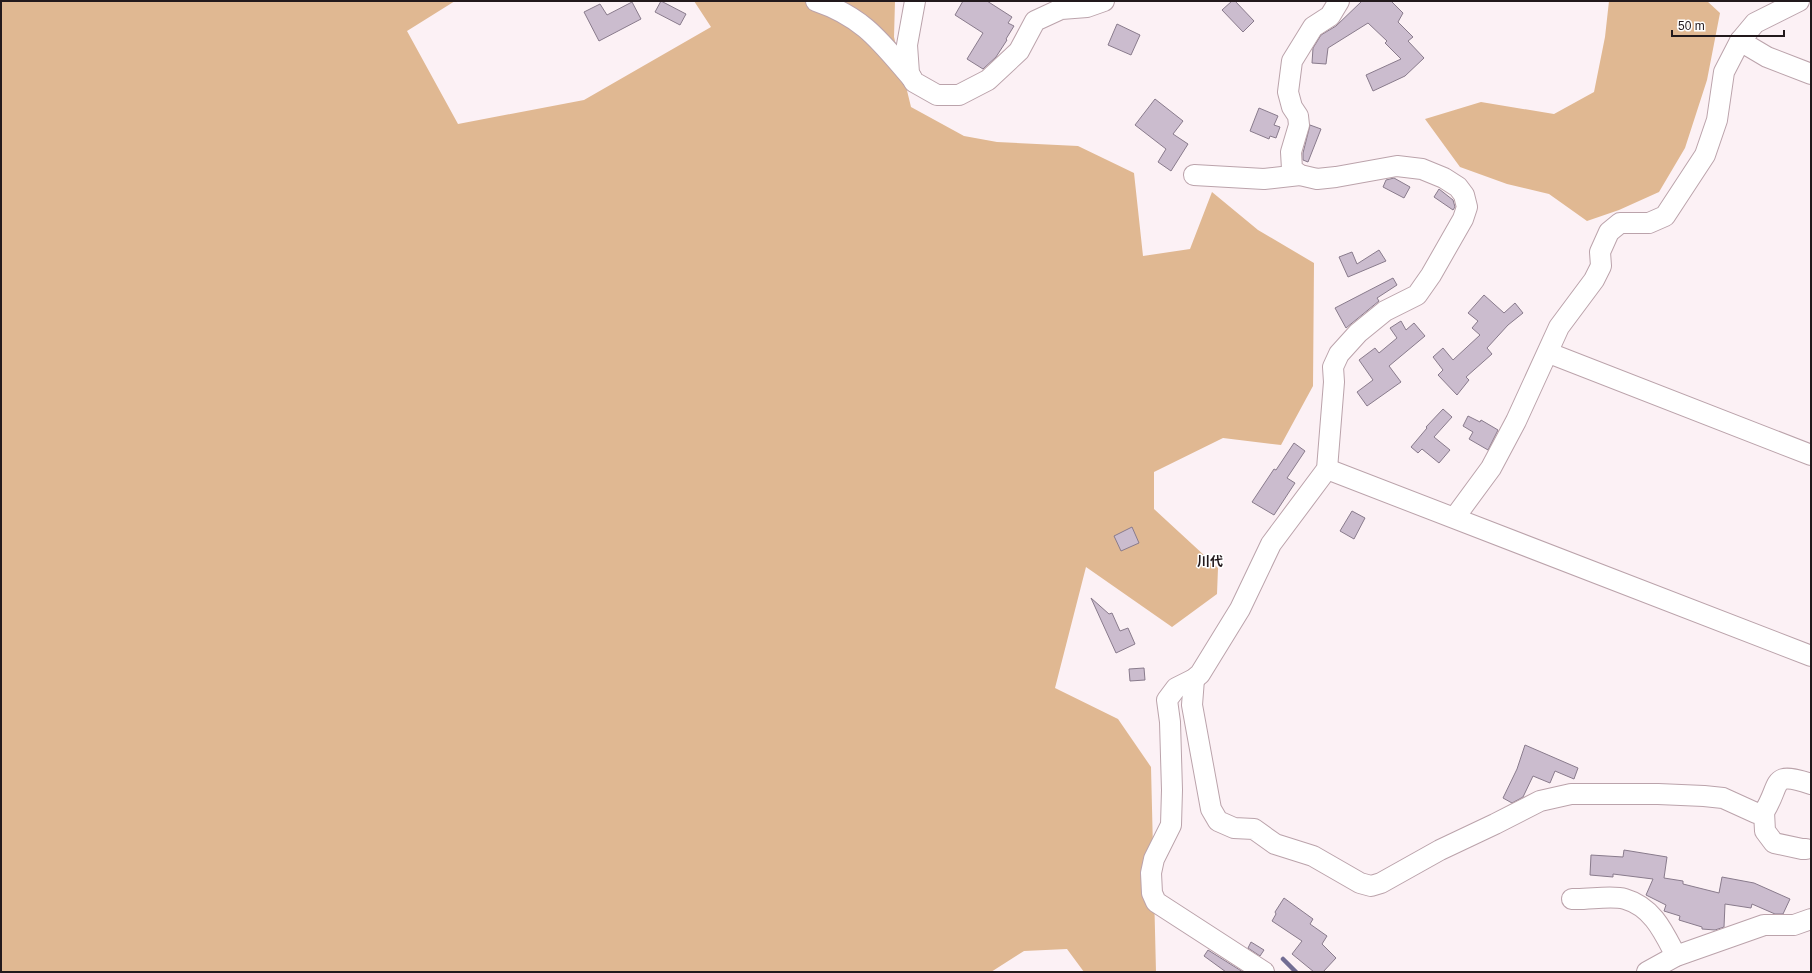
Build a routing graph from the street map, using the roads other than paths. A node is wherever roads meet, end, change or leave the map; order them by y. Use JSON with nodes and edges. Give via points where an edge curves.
{"nodes":[{"id":1,"x":816,"y":1,"type":"edge"},
{"id":2,"x":915,"y":1,"type":"edge"},
{"id":3,"x":1104,"y":1,"type":"edge"},
{"id":4,"x":1339,"y":1,"type":"edge"},
{"id":5,"x":1799,"y":1,"type":"edge"},
{"id":6,"x":1740,"y":41,"type":"junction"},
{"id":7,"x":1811,"y":74,"type":"edge"},
{"id":8,"x":912,"y":78,"type":"junction"},
{"id":9,"x":1194,"y":175,"type":"dead end"},
{"id":10,"x":1300,"y":175,"type":"junction"},
{"id":11,"x":1548,"y":353,"type":"junction"},
{"id":12,"x":1811,"y":454,"type":"edge"},
{"id":13,"x":1327,"y":469,"type":"junction"},
{"id":14,"x":1455,"y":517,"type":"junction"},
{"id":15,"x":1811,"y":656,"type":"edge"},
{"id":16,"x":1194,"y":679,"type":"junction"},
{"id":17,"x":1811,"y":784,"type":"edge"},
{"id":18,"x":1764,"y":812,"type":"junction"},
{"id":19,"x":1806,"y":849,"type":"dead end"},
{"id":20,"x":1572,"y":899,"type":"dead end"},
{"id":21,"x":1811,"y":919,"type":"edge"},
{"id":22,"x":1676,"y":956,"type":"junction"},
{"id":23,"x":1264,"y":972,"type":"edge"},
{"id":24,"x":1647,"y":972,"type":"edge"}],
"edges":[{"from":1,"to":8,"type":"street","via":[[857,20],[877,38]]},
{"from":2,"to":8,"type":"street","via":[[907,45],[909,73]]},
{"from":3,"to":8,"type":"street","via":[[1087,7],[1061,9],[1035,21],[1019,51],[988,80],[959,95],[937,95],[914,82]]},
{"from":4,"to":10,"type":"street","via":[[1330,16],[1313,27],[1292,61],[1288,92],[1299,125],[1291,152],[1292,170]]},
{"from":5,"to":6,"type":"street","via":[[1756,23]]},
{"from":6,"to":7,"type":"street","via":[[1767,57]]},
{"from":6,"to":11,"type":"street","via":[[1724,72],[1717,120],[1706,155],[1665,216],[1649,223],[1620,223],[1609,232],[1600,252],[1601,266],[1594,280],[1559,328]]},
{"from":9,"to":10,"type":"street","via":[[1264,179]]},
{"from":10,"to":13,"type":"street","via":[[1317,179],[1397,166],[1422,169],[1458,187],[1467,206],[1463,219],[1431,275],[1416,295],[1384,311],[1358,333],[1339,354],[1333,367]]},
{"from":11,"to":12,"type":"street"},
{"from":11,"to":14,"type":"street","via":[[1491,468]]},
{"from":13,"to":14,"type":"street"},
{"from":13,"to":16,"type":"street","via":[[1271,544],[1240,610],[1200,674]]},
{"from":14,"to":15,"type":"street"},
{"from":16,"to":18,"type":"street","via":[[1192,705],[1211,809],[1218,821],[1234,828],[1254,829],[1275,844],[1313,856],[1360,883],[1371,886],[1382,883],[1440,850],[1540,801],[1570,794],[1704,796],[1723,798],[1756,813]]},
{"from":16,"to":23,"type":"street","via":[[1176,688],[1167,700],[1172,783],[1171,825],[1154,859],[1152,893],[1156,902]]},
{"from":17,"to":18,"type":"street","via":[[1792,777],[1783,778],[1777,783]]},
{"from":18,"to":19,"type":"street","via":[[1765,831],[1774,843]]},
{"from":20,"to":22,"type":"street","via":[[1625,899],[1645,910],[1660,924]]},
{"from":21,"to":22,"type":"street","via":[[1794,925],[1764,925]]},
{"from":22,"to":24,"type":"street"}]}
